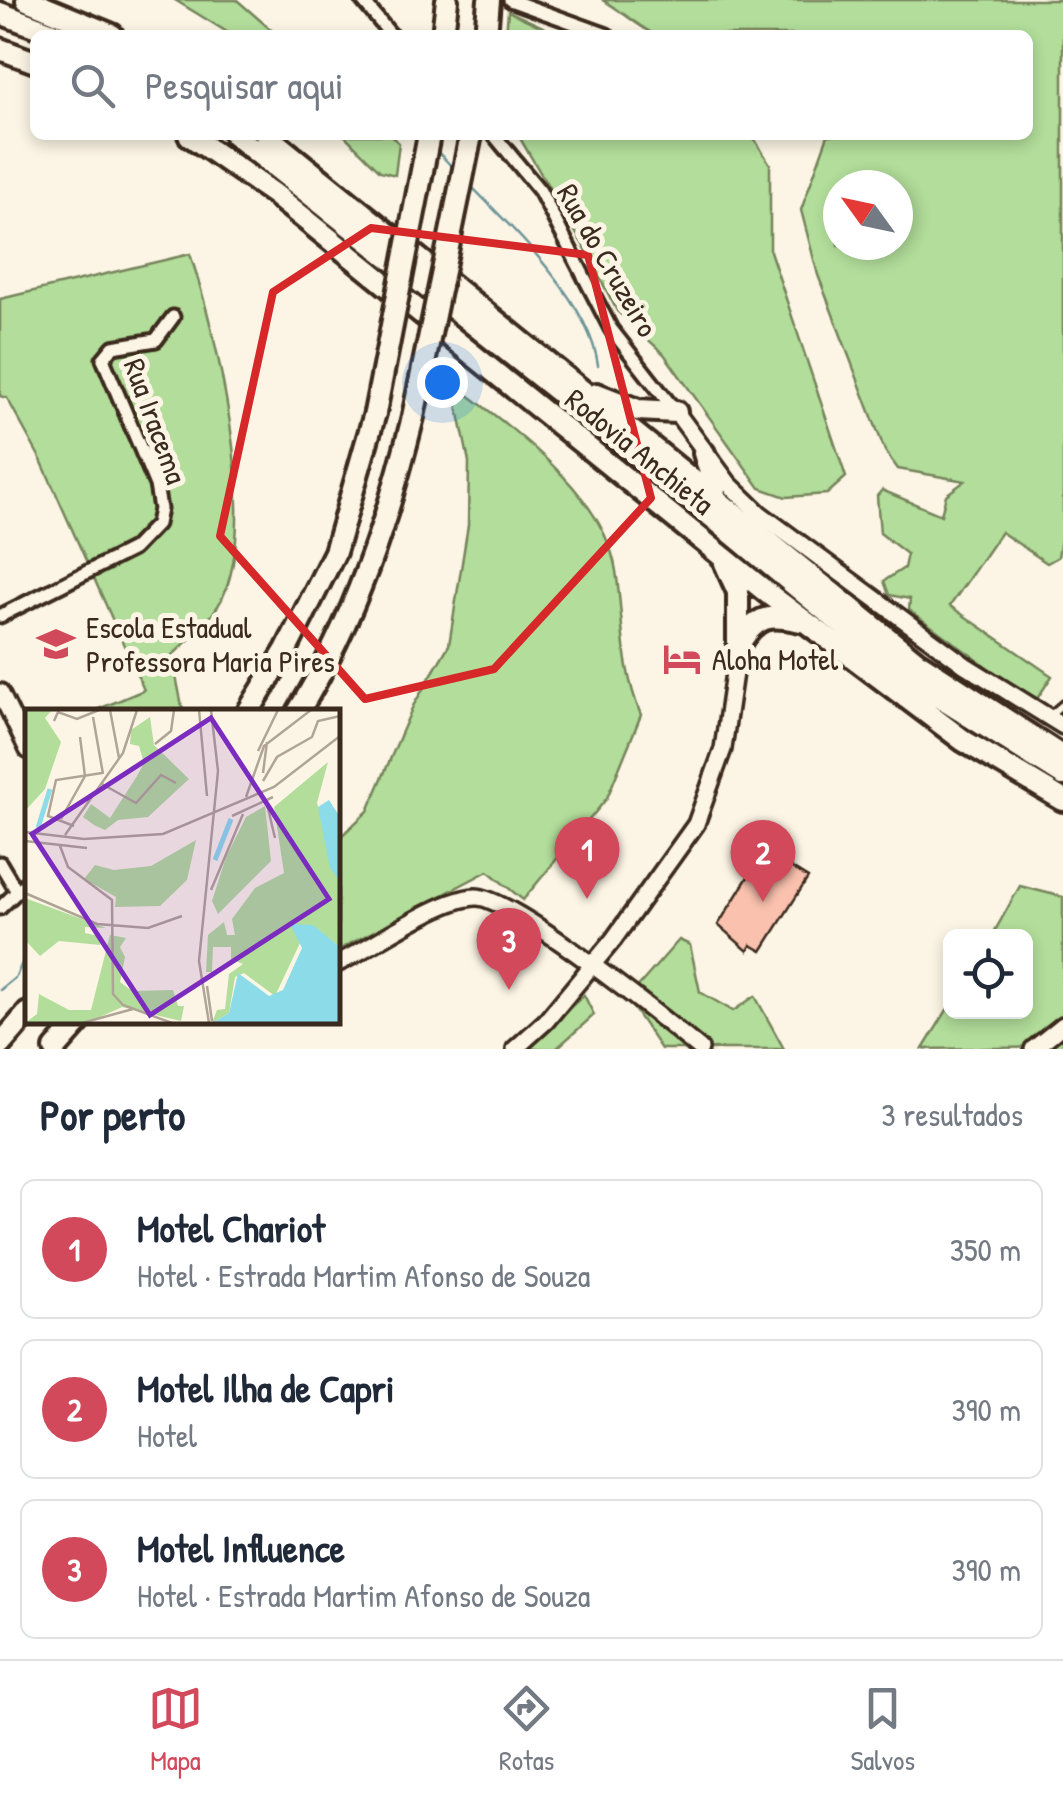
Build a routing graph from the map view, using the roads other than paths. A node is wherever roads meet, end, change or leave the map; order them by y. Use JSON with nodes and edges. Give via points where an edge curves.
{"nodes":[{"id":1,"x":26,"y":0,"type":"edge"},
{"id":2,"x":362,"y":0,"type":"edge"},
{"id":3,"x":447,"y":0,"type":"edge"},
{"id":4,"x":489,"y":0,"type":"edge"},
{"id":5,"x":510,"y":0,"type":"edge"},
{"id":6,"x":0,"y":13,"type":"edge"},
{"id":7,"x":45,"y":30,"type":"edge"},
{"id":8,"x":100,"y":30,"type":"edge"},
{"id":9,"x":387,"y":30,"type":"edge"},
{"id":10,"x":444,"y":30,"type":"edge"},
{"id":11,"x":486,"y":30,"type":"edge"},
{"id":12,"x":592,"y":30,"type":"edge"},
{"id":13,"x":0,"y":49,"type":"edge"},
{"id":14,"x":30,"y":60,"type":"edge"},
{"id":15,"x":196,"y":140,"type":"edge"},
{"id":16,"x":241,"y":140,"type":"edge"},
{"id":17,"x":272,"y":140,"type":"edge"},
{"id":18,"x":428,"y":140,"type":"edge"},
{"id":19,"x":470,"y":140,"type":"edge"},
{"id":20,"x":498,"y":140,"type":"edge"},
{"id":21,"x":173,"y":317,"type":"dead end"},
{"id":22,"x":560,"y":374,"type":"junction"},
{"id":23,"x":676,"y":412,"type":"junction"},
{"id":24,"x":704,"y":452,"type":"joint"},
{"id":25,"x":719,"y":490,"type":"junction"},
{"id":26,"x":674,"y":518,"type":"junction"},
{"id":27,"x":719,"y":553,"type":"junction"},
{"id":28,"x":0,"y":616,"type":"edge"},
{"id":29,"x":833,"y":617,"type":"junction"},
{"id":30,"x":811,"y":624,"type":"junction"},
{"id":31,"x":738,"y":645,"type":"junction"},
{"id":32,"x":0,"y":692,"type":"edge"},
{"id":33,"x":1063,"y":704,"type":"edge"},
{"id":34,"x":250,"y":709,"type":"edge"},
{"id":35,"x":300,"y":709,"type":"edge"},
{"id":36,"x":1046,"y":718,"type":"junction"},
{"id":37,"x":1063,"y":726,"type":"edge"},
{"id":38,"x":25,"y":744,"type":"edge"},
{"id":39,"x":1063,"y":757,"type":"edge"},
{"id":40,"x":1063,"y":774,"type":"edge"},
{"id":41,"x":1063,"y":800,"type":"edge"},
{"id":42,"x":0,"y":864,"type":"edge"},
{"id":43,"x":25,"y":883,"type":"edge"},
{"id":44,"x":16,"y":890,"type":"junction"},
{"id":45,"x":0,"y":908,"type":"edge"},
{"id":46,"x":340,"y":961,"type":"edge"},
{"id":47,"x":590,"y":966,"type":"junction"},
{"id":48,"x":25,"y":1016,"type":"edge"},
{"id":49,"x":76,"y":1024,"type":"edge"},
{"id":50,"x":1063,"y":1025,"type":"edge"},
{"id":51,"x":0,"y":1045,"type":"edge"},
{"id":52,"x":55,"y":1049,"type":"edge"},
{"id":53,"x":515,"y":1049,"type":"edge"},
{"id":54,"x":700,"y":1049,"type":"edge"},
{"id":55,"x":1033,"y":1049,"type":"edge"}],
"edges":[{"from":1,"to":8,"type":"highway"},
{"from":2,"to":9,"type":"street"},
{"from":3,"to":10,"type":"highway"},
{"from":4,"to":11,"type":"highway"},
{"from":5,"to":12,"type":"street"},
{"from":6,"to":7,"type":"highway"},
{"from":13,"to":14,"type":"highway"},
{"from":15,"to":26,"type":"highway","name":"Rodovia Anchieta","via":[[274,194]]},
{"from":16,"to":29,"type":"highway","name":"Rodovia Anchieta"},
{"from":17,"to":22,"type":"highway","name":"Rodovia Anchieta"},
{"from":18,"to":34,"type":"highway","bridge":true,"via":[[375,413],[335,552]]},
{"from":19,"to":35,"type":"highway","bridge":true,"via":[[388,521],[366,580]]},
{"from":20,"to":23,"type":"street","name":"Rua do Cruzeiro","via":[[540,191],[611,329]]},
{"from":21,"to":28,"type":"street","name":"Rua Iracema","via":[[156,340],[113,347],[103,359],[156,485],[157,524],[133,549]]},
{"from":22,"to":23,"type":"highway","via":[[638,410]]},
{"from":22,"to":25,"type":"highway","name":"Rodovia Anchieta"},
{"from":23,"to":24,"type":"street"},
{"from":24,"to":25,"type":"highway"},
{"from":25,"to":36,"type":"street"},
{"from":25,"to":39,"type":"highway","name":"Rodovia Anchieta","via":[[916,662]]},
{"from":26,"to":27,"type":"highway","name":"Rodovia Anchieta"},
{"from":26,"to":29,"type":"highway"},
{"from":27,"to":30,"type":"highway","name":"Rodovia Anchieta"},
{"from":27,"to":31,"type":"highway","via":[[738,592]]},
{"from":29,"to":40,"type":"highway","name":"Rodovia Anchieta","via":[[926,689]]},
{"from":30,"to":31,"type":"highway","via":[[764,616]]},
{"from":30,"to":41,"type":"highway","name":"Rodovia Anchieta","via":[[964,742]]},
{"from":31,"to":47,"type":"street","via":[[723,749],[696,824]]},
{"from":32,"to":38,"type":"street"},
{"from":33,"to":36,"type":"lane"},
{"from":36,"to":37,"type":"street"},
{"from":42,"to":44,"type":"street"},
{"from":43,"to":44,"type":"street"},
{"from":44,"to":45,"type":"street"},
{"from":46,"to":47,"type":"street","via":[[448,904],[486,896]]},
{"from":47,"to":53,"type":"street"},
{"from":47,"to":54,"type":"street"},
{"from":48,"to":51,"type":"highway"},
{"from":49,"to":52,"type":"highway"},
{"from":50,"to":55,"type":"street"}]}
